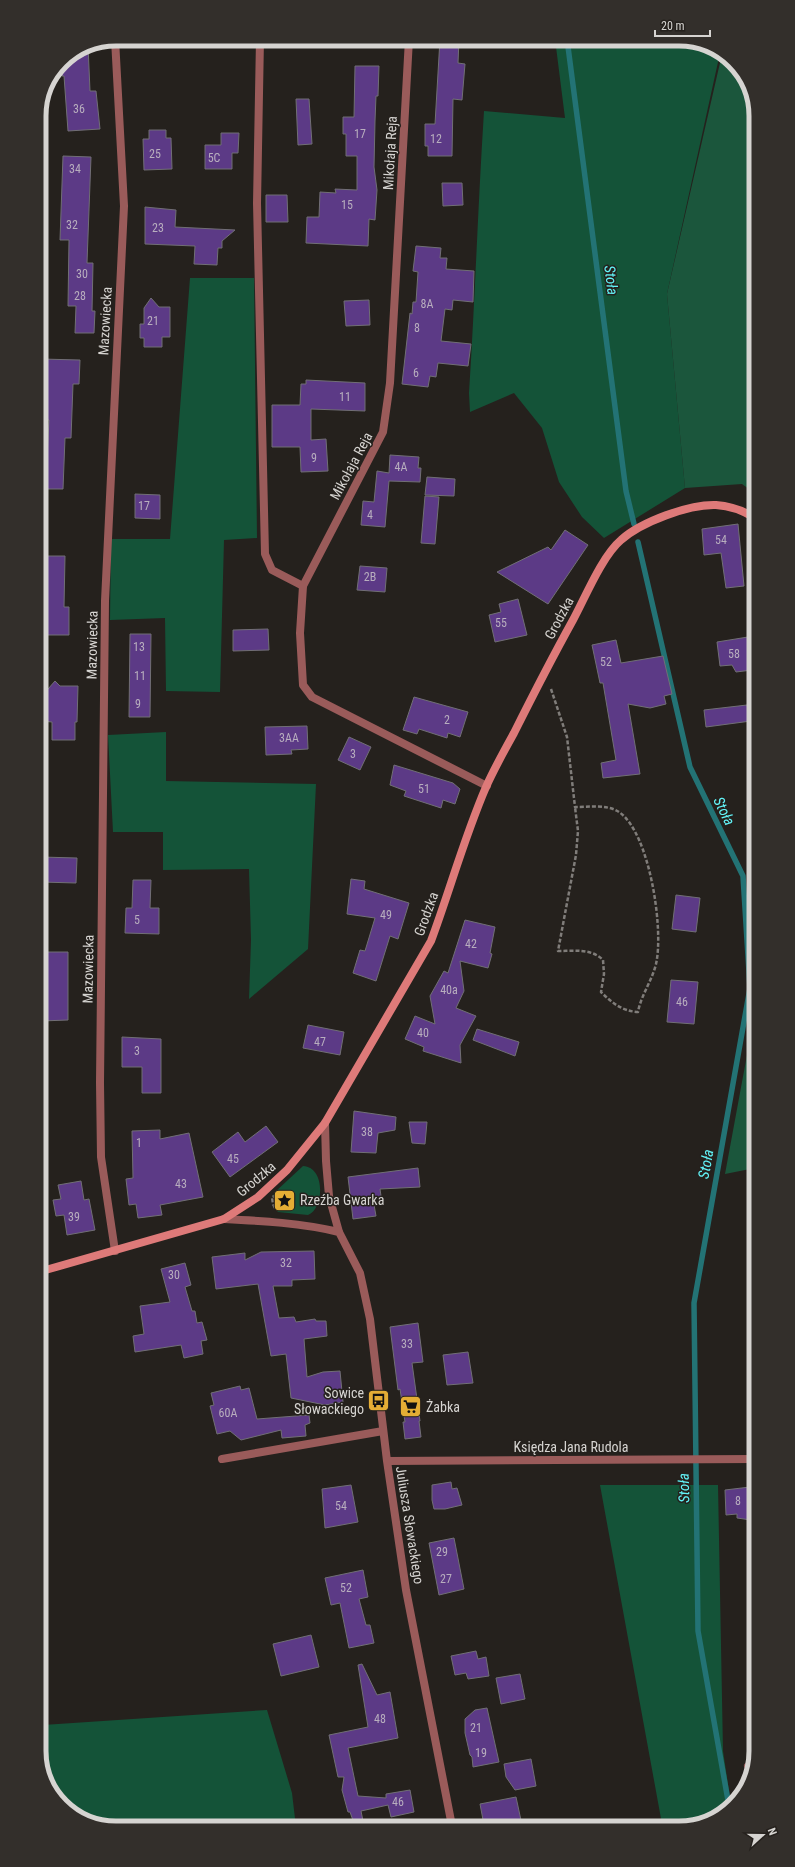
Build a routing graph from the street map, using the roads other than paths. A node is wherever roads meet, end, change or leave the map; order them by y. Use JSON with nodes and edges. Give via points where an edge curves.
{"nodes":[{"id":1,"x":115,"y":46,"type":"edge"},
{"id":2,"x":260,"y":46,"type":"edge"},
{"id":3,"x":409,"y":46,"type":"edge"},
{"id":4,"x":749,"y":514,"type":"edge"},
{"id":5,"x":303,"y":586,"type":"junction"},
{"id":6,"x":487,"y":786,"type":"junction"},
{"id":7,"x":325,"y":1123,"type":"junction"},
{"id":8,"x":224,"y":1219,"type":"junction"},
{"id":9,"x":339,"y":1232,"type":"junction"},
{"id":10,"x":115,"y":1251,"type":"junction"},
{"id":11,"x":46,"y":1269,"type":"edge"},
{"id":12,"x":383,"y":1430,"type":"junction"},
{"id":13,"x":222,"y":1459,"type":"dead end"},
{"id":14,"x":749,"y":1459,"type":"edge"},
{"id":15,"x":386,"y":1461,"type":"junction"},
{"id":16,"x":451,"y":1821,"type":"edge"}],
"edges":[{"from":1,"to":10,"type":"street","name":"Mazowiecka","via":[[124,206],[105,601],[100,1083],[101,1157]]},
{"from":2,"to":5,"type":"street","via":[[257,203],[264,554],[272,570]]},
{"from":3,"to":5,"type":"street","name":"Mikołaja Reja","via":[[390,383],[384,432]]},
{"from":4,"to":6,"type":"street","name":"Grodzka","via":[[742,510],[716,505],[691,508],[638,528],[620,540],[606,559]]},
{"from":5,"to":6,"type":"street","name":"Mikołaja Reja","via":[[300,633],[303,685],[312,697]]},
{"from":6,"to":7,"type":"street","name":"Grodzka","via":[[463,844],[431,941]]},
{"from":7,"to":8,"type":"street","name":"Grodzka","via":[[283,1174],[258,1197]]},
{"from":7,"to":9,"type":"street","name":"Juliusza Słowackiego","via":[[329,1196]]},
{"from":8,"to":9,"type":"street","via":[[312,1226]]},
{"from":8,"to":10,"type":"street","name":"Grodzka"},
{"from":9,"to":12,"type":"street","name":"Juliusza Słowackiego","via":[[360,1273],[370,1319]]},
{"from":10,"to":11,"type":"street","name":"Grodzka"},
{"from":12,"to":13,"type":"street"},
{"from":12,"to":15,"type":"street","name":"Juliusza Słowackiego"},
{"from":14,"to":15,"type":"street","name":"Księdza Jana Rudola"},
{"from":15,"to":16,"type":"street","name":"Juliusza Słowackiego","via":[[406,1590]]}]}
